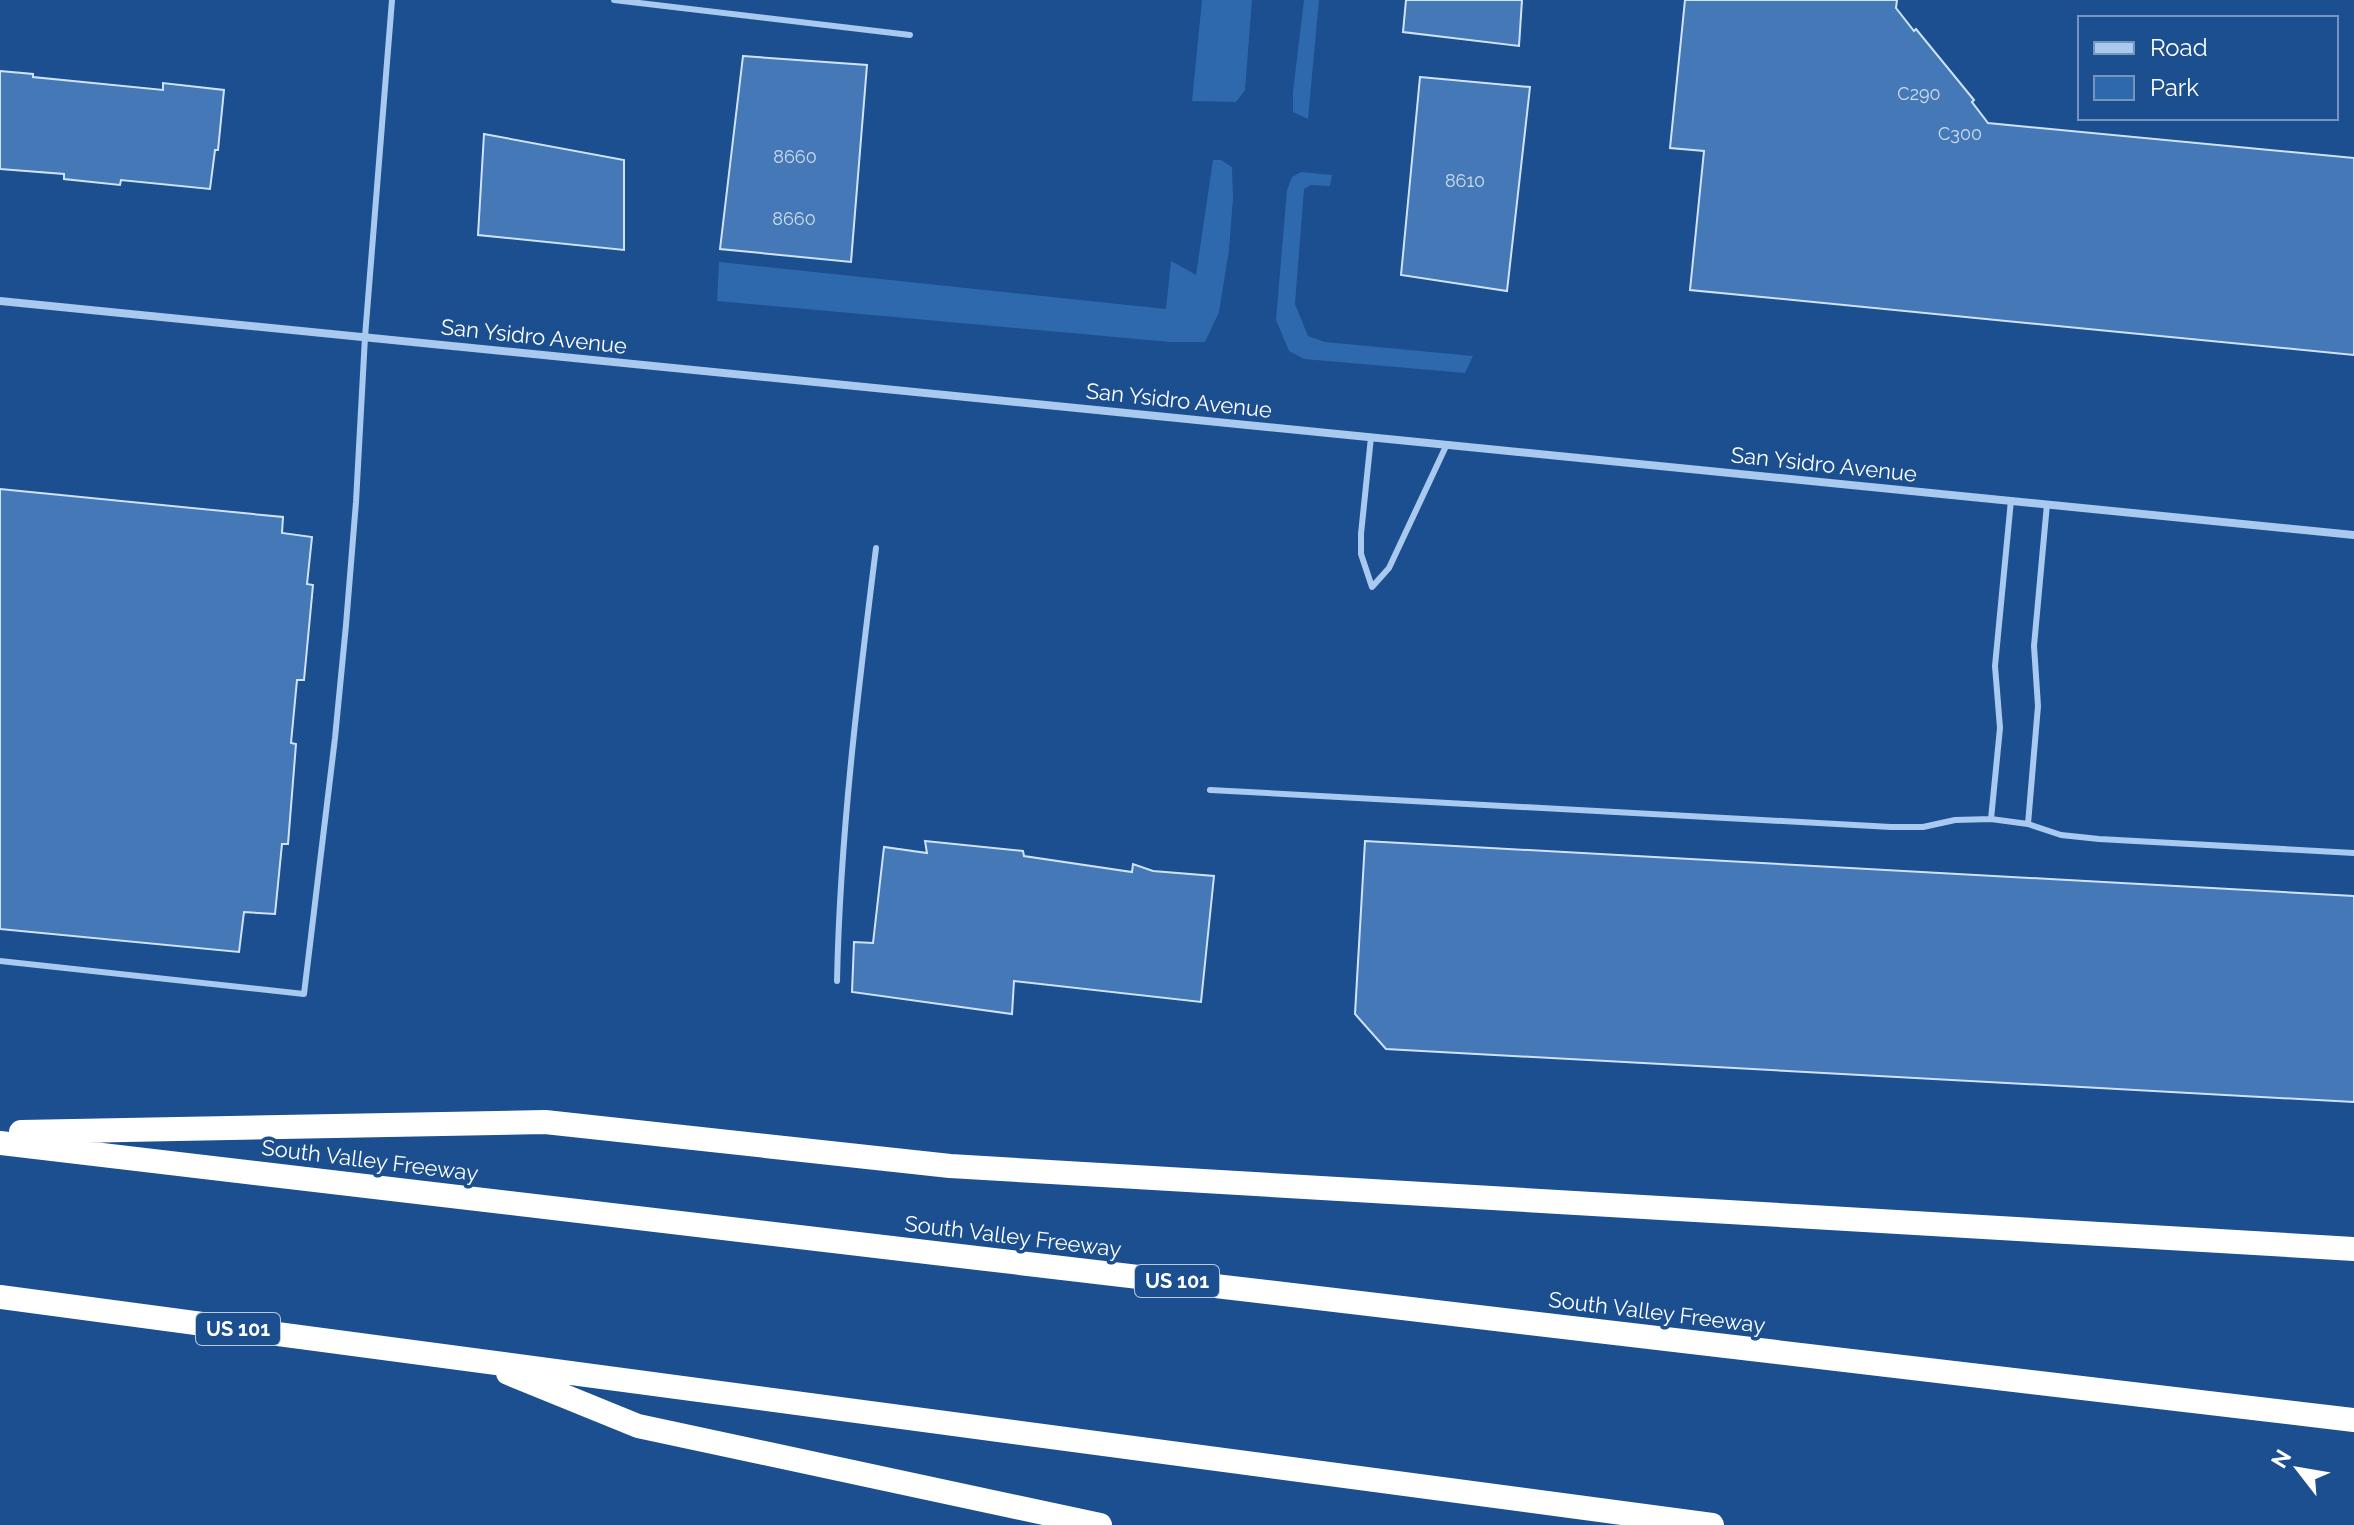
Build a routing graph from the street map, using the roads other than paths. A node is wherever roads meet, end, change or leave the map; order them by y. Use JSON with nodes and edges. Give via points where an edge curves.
{"nodes":[{"id":1,"x":392,"y":0,"type":"edge"},
{"id":2,"x":614,"y":0,"type":"edge"},
{"id":3,"x":910,"y":35,"type":"dead end"},
{"id":4,"x":0,"y":301,"type":"edge"},
{"id":5,"x":365,"y":337,"type":"junction"},
{"id":6,"x":1371,"y":437,"type":"junction"},
{"id":7,"x":1447,"y":444,"type":"junction"},
{"id":8,"x":2011,"y":500,"type":"junction"},
{"id":9,"x":2047,"y":504,"type":"junction"},
{"id":10,"x":2354,"y":535,"type":"edge"},
{"id":11,"x":876,"y":548,"type":"dead end"},
{"id":12,"x":1210,"y":790,"type":"dead end"},
{"id":13,"x":1991,"y":819,"type":"junction"},
{"id":14,"x":2028,"y":824,"type":"junction"},
{"id":15,"x":2354,"y":853,"type":"edge"},
{"id":16,"x":0,"y":961,"type":"edge"},
{"id":17,"x":837,"y":981,"type":"dead end"},
{"id":18,"x":0,"y":1133,"type":"edge"},
{"id":19,"x":0,"y":1143,"type":"edge"},
{"id":20,"x":2354,"y":1249,"type":"edge"},
{"id":21,"x":0,"y":1297,"type":"edge"},
{"id":22,"x":476,"y":1361,"type":"junction"},
{"id":23,"x":2354,"y":1420,"type":"edge"},
{"id":24,"x":1100,"y":1525,"type":"edge"},
{"id":25,"x":1712,"y":1525,"type":"edge"}],
"edges":[{"from":1,"to":5,"type":"lane"},
{"from":2,"to":3,"type":"lane"},
{"from":4,"to":5,"type":"street","name":"San Ysidro Avenue"},
{"from":5,"to":6,"type":"street","name":"San Ysidro Avenue"},
{"from":5,"to":16,"type":"lane","via":[[345,639],[304,994]]},
{"from":6,"to":7,"type":"street","name":"San Ysidro Avenue"},
{"from":6,"to":7,"type":"lane","via":[[1361,554],[1372,587],[1389,568]]},
{"from":7,"to":8,"type":"street","name":"San Ysidro Avenue"},
{"from":8,"to":9,"type":"street","name":"San Ysidro Avenue"},
{"from":8,"to":13,"type":"lane","via":[[1995,666],[2000,728]]},
{"from":9,"to":10,"type":"street","name":"San Ysidro Avenue"},
{"from":9,"to":14,"type":"lane","via":[[2034,646],[2038,706]]},
{"from":11,"to":17,"type":"lane","via":[[838,910]]},
{"from":12,"to":13,"type":"lane","via":[[1891,827]]},
{"from":13,"to":14,"type":"lane"},
{"from":14,"to":15,"type":"lane","via":[[2099,839]]},
{"from":18,"to":20,"type":"highway","via":[[545,1122],[950,1166]]},
{"from":19,"to":23,"type":"highway","name":"South Valley Freeway","number":"US 101"},
{"from":21,"to":22,"type":"highway","number":"US 101"},
{"from":22,"to":24,"type":"highway","via":[[638,1426]]},
{"from":22,"to":25,"type":"highway","number":"US 101"}]}
